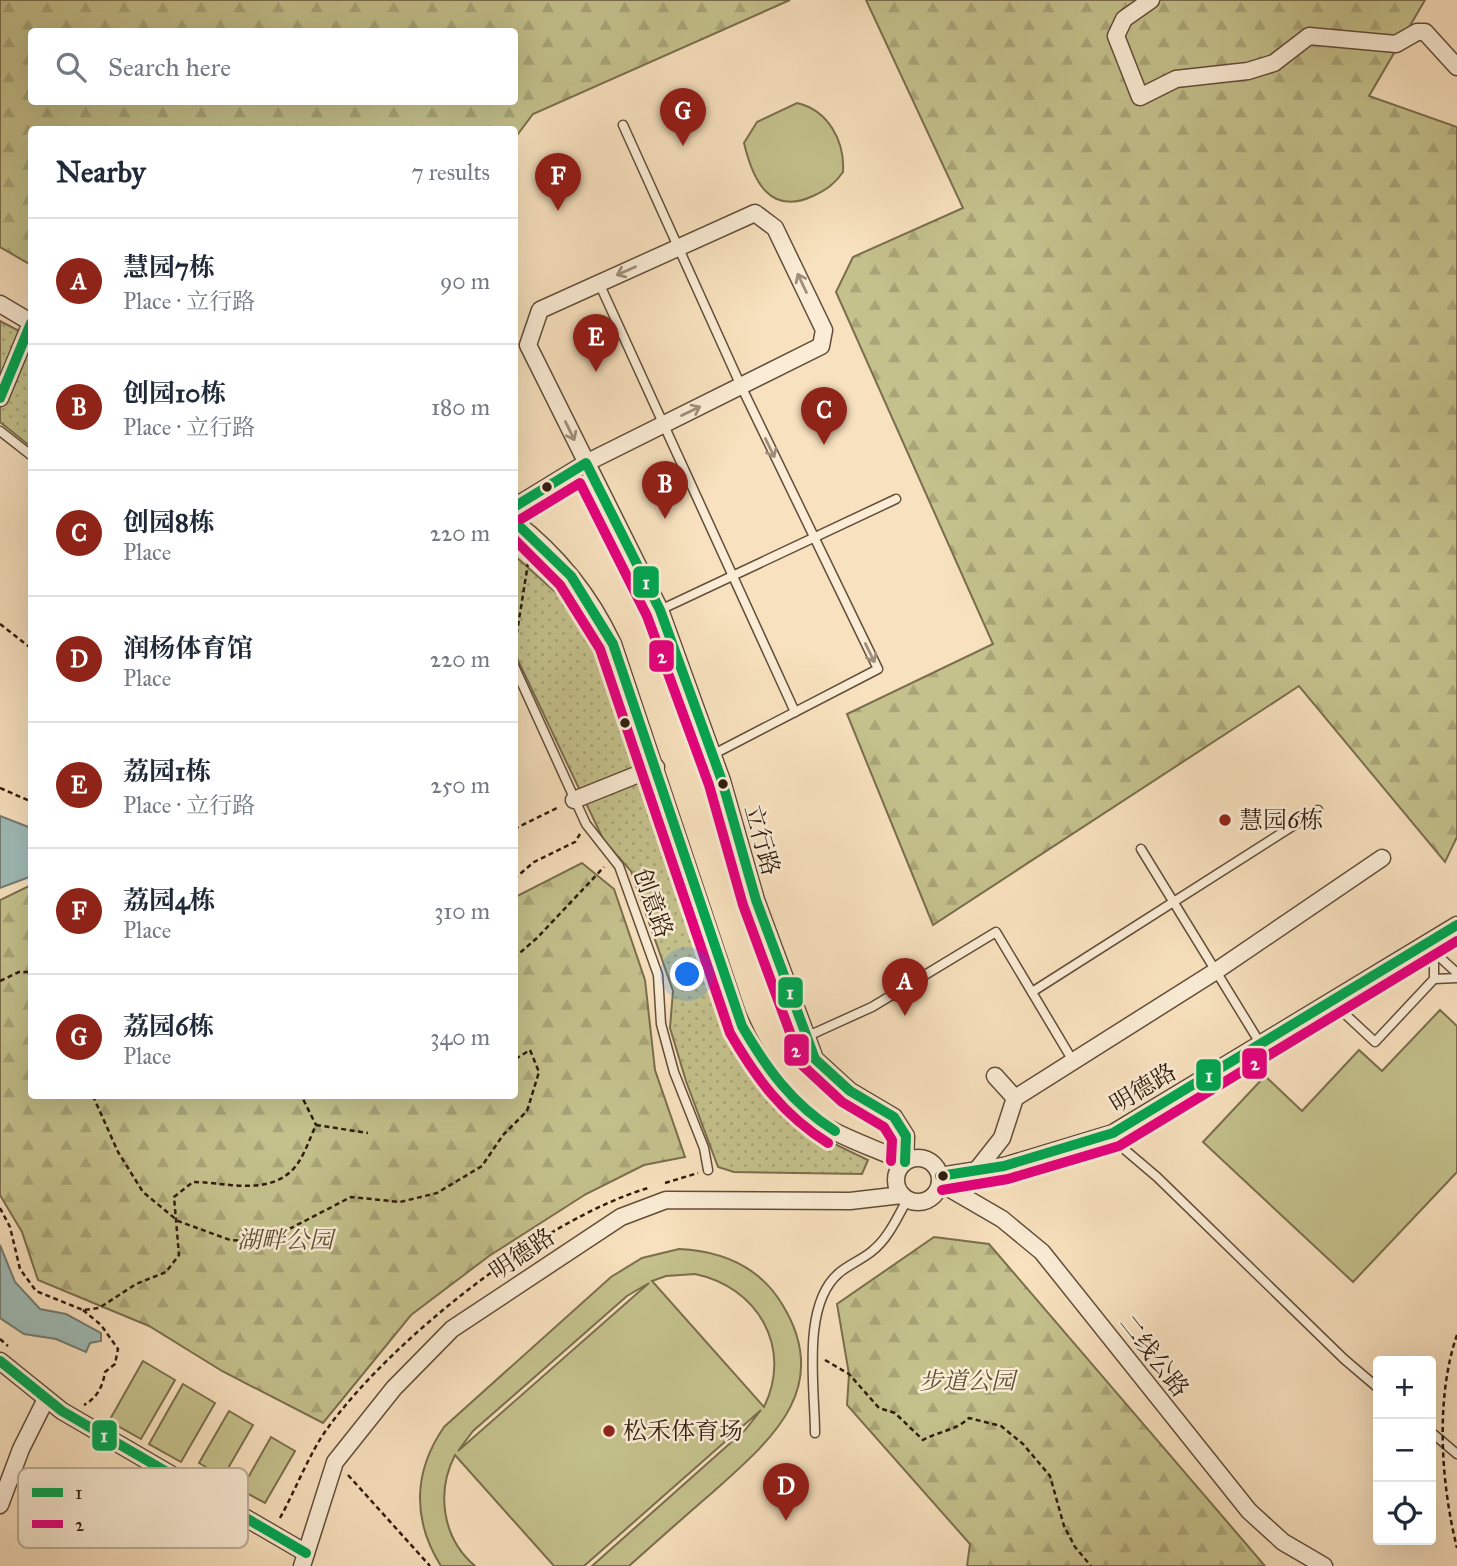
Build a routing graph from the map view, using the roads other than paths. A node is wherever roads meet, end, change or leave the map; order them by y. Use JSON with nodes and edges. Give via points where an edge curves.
{"nodes":[{"id":1,"x":1151,"y":0,"type":"edge"},
{"id":2,"x":1457,"y":67,"type":"edge"},
{"id":3,"x":623,"y":125,"type":"dead end"},
{"id":4,"x":678,"y":247,"type":"junction"},
{"id":5,"x":599,"y":283,"type":"junction"},
{"id":6,"x":0,"y":304,"type":"edge"},
{"id":7,"x":28,"y":321,"type":"edge"},
{"id":8,"x":28,"y":332,"type":"edge"},
{"id":9,"x":741,"y":386,"type":"junction"},
{"id":10,"x":0,"y":398,"type":"edge"},
{"id":11,"x":662,"y":426,"type":"junction"},
{"id":12,"x":0,"y":431,"type":"edge"},
{"id":13,"x":28,"y":453,"type":"edge"},
{"id":14,"x":586,"y":463,"type":"junction"},
{"id":15,"x":896,"y":499,"type":"dead end"},
{"id":16,"x":518,"y":505,"type":"edge"},
{"id":17,"x":518,"y":524,"type":"edge"},
{"id":18,"x":814,"y":538,"type":"junction"},
{"id":19,"x":731,"y":577,"type":"junction"},
{"id":20,"x":660,"y":610,"type":"junction"},
{"id":21,"x":518,"y":675,"type":"edge"},
{"id":22,"x":795,"y":712,"type":"junction"},
{"id":23,"x":712,"y":755,"type":"junction"},
{"id":24,"x":656,"y":767,"type":"junction"},
{"id":25,"x":574,"y":800,"type":"junction"},
{"id":26,"x":1318,"y":810,"type":"dead end"},
{"id":27,"x":1141,"y":849,"type":"dead end"},
{"id":28,"x":1382,"y":859,"type":"dead end"},
{"id":29,"x":1174,"y":903,"type":"junction"},
{"id":30,"x":1457,"y":925,"type":"edge"},
{"id":31,"x":1430,"y":947,"type":"junction"},
{"id":32,"x":1216,"y":971,"type":"junction"},
{"id":33,"x":1457,"y":973,"type":"edge"},
{"id":34,"x":1457,"y":978,"type":"edge"},
{"id":35,"x":1434,"y":979,"type":"junction"},
{"id":36,"x":1032,"y":992,"type":"junction"},
{"id":37,"x":1330,"y":1000,"type":"junction"},
{"id":38,"x":807,"y":1036,"type":"junction"},
{"id":39,"x":1260,"y":1043,"type":"junction"},
{"id":40,"x":1073,"y":1061,"type":"junction"},
{"id":41,"x":995,"y":1076,"type":"dead end"},
{"id":42,"x":1015,"y":1098,"type":"junction"},
{"id":43,"x":1113,"y":1133,"type":"junction"},
{"id":44,"x":905,"y":1162,"type":"junction"},
{"id":45,"x":708,"y":1170,"type":"dead end"},
{"id":46,"x":976,"y":1171,"type":"junction"},
{"id":47,"x":940,"y":1180,"type":"junction"},
{"id":48,"x":904,"y":1197,"type":"junction"},
{"id":49,"x":0,"y":1360,"type":"edge"},
{"id":50,"x":1373,"y":1384,"type":"edge"},
{"id":51,"x":46,"y":1399,"type":"junction"},
{"id":52,"x":815,"y":1433,"type":"dead end"},
{"id":53,"x":1436,"y":1436,"type":"edge"},
{"id":54,"x":1457,"y":1454,"type":"edge"},
{"id":55,"x":155,"y":1468,"type":"edge"},
{"id":56,"x":0,"y":1505,"type":"edge"},
{"id":57,"x":248,"y":1526,"type":"edge"},
{"id":58,"x":304,"y":1560,"type":"edge"},
{"id":59,"x":1324,"y":1566,"type":"edge"}],
"edges":[{"from":1,"to":2,"type":"street","via":[[1124,19],[1116,36],[1140,97],[1176,79],[1248,71],[1274,63],[1309,36],[1396,44],[1425,32]]},
{"from":3,"to":4,"type":"lane"},
{"from":4,"to":5,"type":"street","name":"立行路","one_way":true},
{"from":4,"to":9,"type":"lane"},
{"from":9,"to":4,"type":"street","name":"立行路","one_way":true,"via":[[821,346],[824,330],[775,228],[755,213]]},
{"from":5,"to":11,"type":"lane"},
{"from":5,"to":14,"type":"street","name":"立行路","one_way":true,"via":[[540,310],[528,345]]},
{"from":6,"to":7,"type":"street"},
{"from":8,"to":10,"type":"street"},
{"from":11,"to":9,"type":"street","one_way":true},
{"from":9,"to":18,"type":"lane","one_way":true},
{"from":11,"to":14,"type":"street"},
{"from":11,"to":19,"type":"lane"},
{"from":12,"to":13,"type":"lane"},
{"from":14,"to":16,"type":"street"},
{"from":14,"to":20,"type":"street","name":"立行路"},
{"from":15,"to":18,"type":"lane"},
{"from":17,"to":24,"type":"street","via":[[570,575],[602,621]]},
{"from":18,"to":19,"type":"lane"},
{"from":18,"to":22,"type":"lane","one_way":true,"via":[[878,669]]},
{"from":19,"to":20,"type":"lane"},
{"from":19,"to":22,"type":"lane"},
{"from":20,"to":23,"type":"street","name":"立行路"},
{"from":21,"to":25,"type":"lane","name":"创意路"},
{"from":22,"to":23,"type":"lane"},
{"from":23,"to":38,"type":"street","name":"立行路","via":[[756,900]]},
{"from":24,"to":25,"type":"street"},
{"from":24,"to":44,"type":"street","via":[[737,1014],[754,1048],[789,1095],[819,1122]]},
{"from":25,"to":45,"type":"lane","name":"创意路","via":[[586,824],[619,866],[658,975],[661,1024]]},
{"from":26,"to":29,"type":"lane"},
{"from":27,"to":29,"type":"lane"},
{"from":28,"to":32,"type":"street"},
{"from":29,"to":32,"type":"lane"},
{"from":29,"to":36,"type":"lane"},
{"from":30,"to":31,"type":"street","name":"明德路"},
{"from":31,"to":33,"type":"lane"},
{"from":31,"to":35,"type":"lane"},
{"from":31,"to":37,"type":"street","name":"明德路"},
{"from":32,"to":39,"type":"lane"},
{"from":32,"to":40,"type":"street"},
{"from":34,"to":35,"type":"lane"},
{"from":35,"to":37,"type":"lane","via":[[1375,1042]]},
{"from":36,"to":38,"type":"lane","via":[[996,932],[872,1007]]},
{"from":36,"to":40,"type":"lane"},
{"from":37,"to":39,"type":"street","name":"明德路"},
{"from":38,"to":44,"type":"street","name":"立行路","via":[[815,1059],[828,1073],[894,1117],[906,1136]]},
{"from":39,"to":43,"type":"street","name":"明德路"},
{"from":40,"to":42,"type":"street"},
{"from":41,"to":42,"type":"street"},
{"from":42,"to":46,"type":"street","via":[[1002,1138]]},
{"from":43,"to":46,"type":"street","name":"明德路"},
{"from":43,"to":50,"type":"lane","via":[[1129,1154]]},
{"from":44,"to":47,"type":"street","via":[[928,1160]]},
{"from":44,"to":48,"type":"street","via":[[896,1177]]},
{"from":46,"to":47,"type":"street","name":"明德路"},
{"from":47,"to":48,"type":"street","via":[[928,1200],[914,1202]]},
{"from":47,"to":59,"type":"street","name":"二线公路","via":[[1002,1219],[1042,1252],[1249,1511],[1283,1542]]},
{"from":48,"to":52,"type":"lane","via":[[892,1228],[873,1251],[837,1274],[814,1317]]},
{"from":48,"to":58,"type":"street","name":"明德路","via":[[666,1200],[621,1217],[452,1329],[394,1388],[335,1462]]},
{"from":49,"to":51,"type":"street"},
{"from":51,"to":55,"type":"street"},
{"from":51,"to":56,"type":"street"},
{"from":53,"to":54,"type":"lane"},
{"from":57,"to":58,"type":"street"}]}
